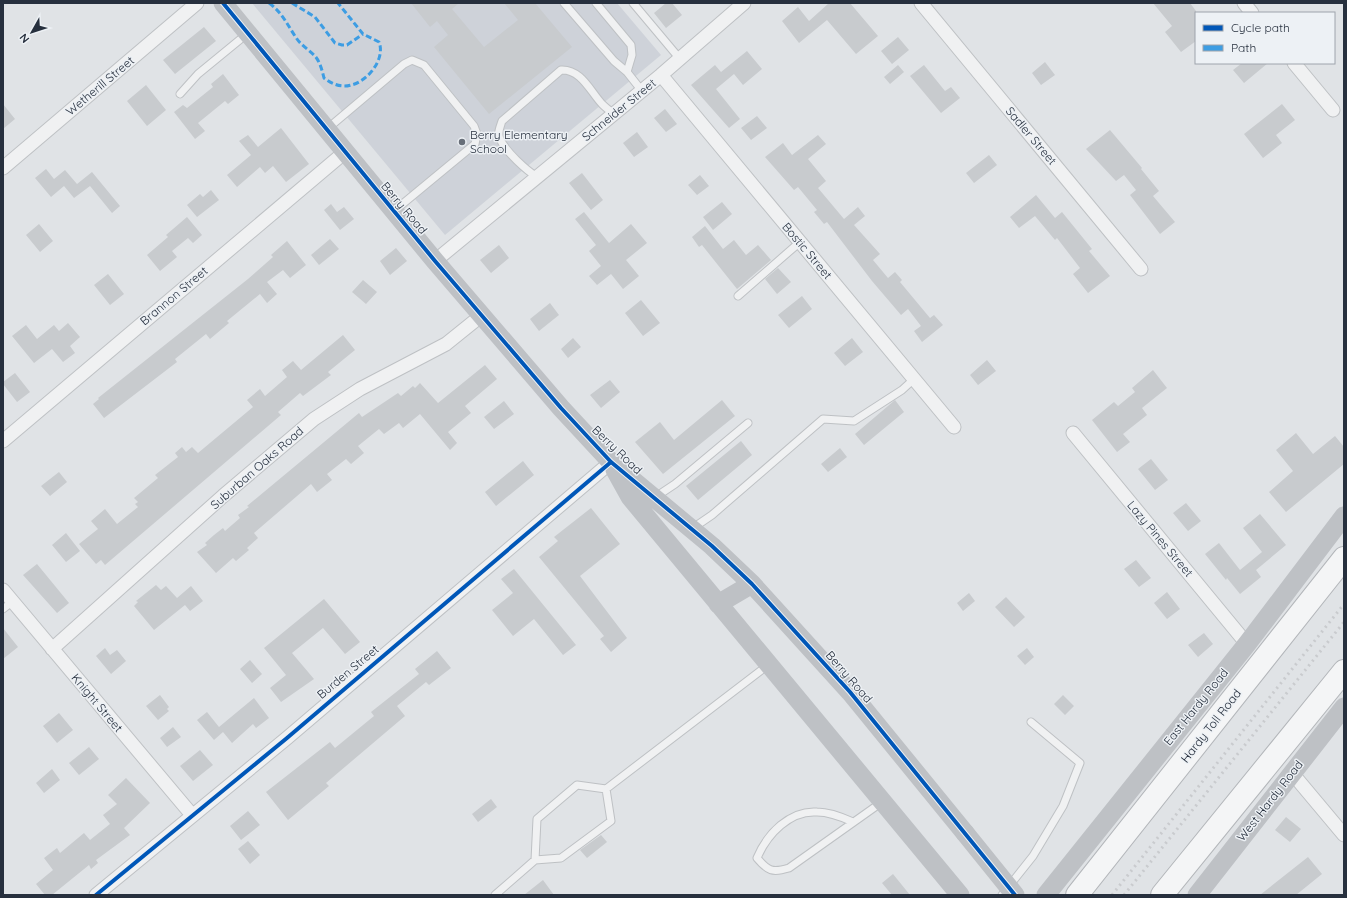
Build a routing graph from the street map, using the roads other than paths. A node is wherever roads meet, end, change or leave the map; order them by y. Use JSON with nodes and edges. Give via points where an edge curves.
{"nodes":[{"id":1,"x":197,"y":3,"type":"edge"},
{"id":2,"x":223,"y":3,"type":"edge"},
{"id":3,"x":564,"y":3,"type":"edge"},
{"id":4,"x":596,"y":3,"type":"edge"},
{"id":5,"x":633,"y":3,"type":"edge"},
{"id":6,"x":744,"y":3,"type":"edge"},
{"id":7,"x":921,"y":3,"type":"edge"},
{"id":8,"x":1244,"y":3,"type":"edge"},
{"id":9,"x":1251,"y":12,"type":"edge"},
{"id":10,"x":248,"y":33,"type":"junction"},
{"id":11,"x":680,"y":59,"type":"junction"},
{"id":12,"x":1295,"y":64,"type":"edge"},
{"id":13,"x":627,"y":72,"type":"junction"},
{"id":14,"x":661,"y":75,"type":"junction"},
{"id":15,"x":642,"y":91,"type":"junction"},
{"id":16,"x":180,"y":94,"type":"dead end"},
{"id":17,"x":1333,"y":110,"type":"dead end"},
{"id":18,"x":614,"y":114,"type":"junction"},
{"id":19,"x":326,"y":129,"type":"junction"},
{"id":20,"x":345,"y":152,"type":"junction"},
{"id":21,"x":3,"y":168,"type":"edge"},
{"id":22,"x":537,"y":177,"type":"junction"},
{"id":23,"x":394,"y":211,"type":"junction"},
{"id":24,"x":800,"y":242,"type":"junction"},
{"id":25,"x":435,"y":261,"type":"junction"},
{"id":26,"x":1141,"y":269,"type":"dead end"},
{"id":27,"x":738,"y":296,"type":"dead end"},
{"id":28,"x":482,"y":315,"type":"junction"},
{"id":29,"x":914,"y":379,"type":"junction"},
{"id":30,"x":748,"y":423,"type":"dead end"},
{"id":31,"x":954,"y":427,"type":"dead end"},
{"id":32,"x":1073,"y":433,"type":"dead end"},
{"id":33,"x":3,"y":440,"type":"edge"},
{"id":34,"x":611,"y":462,"type":"junction"},
{"id":35,"x":654,"y":498,"type":"junction"},
{"id":36,"x":1344,"y":516,"type":"edge"},
{"id":37,"x":692,"y":529,"type":"junction"},
{"id":38,"x":1344,"y":558,"type":"edge"},
{"id":39,"x":752,"y":584,"type":"junction"},
{"id":40,"x":3,"y":590,"type":"edge"},
{"id":41,"x":718,"y":604,"type":"junction"},
{"id":42,"x":8,"y":605,"type":"edge"},
{"id":43,"x":1247,"y":644,"type":"junction"},
{"id":44,"x":52,"y":649,"type":"junction"},
{"id":45,"x":768,"y":665,"type":"junction"},
{"id":46,"x":1344,"y":671,"type":"edge"},
{"id":47,"x":1344,"y":707,"type":"edge"},
{"id":48,"x":1031,"y":722,"type":"dead end"},
{"id":49,"x":1292,"y":773,"type":"junction"},
{"id":50,"x":606,"y":789,"type":"junction"},
{"id":51,"x":882,"y":802,"type":"junction"},
{"id":52,"x":192,"y":815,"type":"junction"},
{"id":53,"x":853,"y":822,"type":"junction"},
{"id":54,"x":1344,"y":835,"type":"edge"},
{"id":55,"x":535,"y":860,"type":"junction"},
{"id":56,"x":96,"y":895,"type":"edge"},
{"id":57,"x":495,"y":895,"type":"edge"},
{"id":58,"x":960,"y":895,"type":"edge"},
{"id":59,"x":1002,"y":895,"type":"edge"},
{"id":60,"x":1015,"y":895,"type":"edge"},
{"id":61,"x":1046,"y":895,"type":"edge"},
{"id":62,"x":1077,"y":895,"type":"edge"},
{"id":63,"x":1162,"y":895,"type":"edge"},
{"id":64,"x":1197,"y":895,"type":"edge"}],
"edges":[{"from":1,"to":21,"type":"street","name":"Wetherill Street"},
{"from":2,"to":10,"type":"main road","name":"Berry Road"},
{"from":3,"to":13,"type":"lane","via":[[614,61]]},
{"from":4,"to":13,"type":"lane","via":[[631,45],[632,55]]},
{"from":5,"to":11,"type":"lane"},
{"from":6,"to":11,"type":"street","name":"Schneider Street"},
{"from":7,"to":26,"type":"street","name":"Sadler Street"},
{"from":8,"to":9,"type":"street"},
{"from":10,"to":16,"type":"lane","via":[[198,74]]},
{"from":10,"to":19,"type":"main road","name":"Berry Road"},
{"from":11,"to":14,"type":"street","name":"Schneider Street"},
{"from":12,"to":17,"type":"street"},
{"from":13,"to":15,"type":"lane"},
{"from":14,"to":15,"type":"street","name":"Schneider Street"},
{"from":14,"to":24,"type":"street","name":"Bostic Street"},
{"from":15,"to":18,"type":"street","name":"Schneider Street"},
{"from":18,"to":22,"type":"street","name":"Schneider Street"},
{"from":18,"to":22,"type":"lane","via":[[602,104],[578,75],[569,70],[561,70],[502,121],[498,131],[500,140],[524,169]]},
{"from":19,"to":20,"type":"main road","name":"Berry Road"},
{"from":19,"to":23,"type":"lane","via":[[404,64],[412,60],[424,65],[474,126],[477,134],[475,144]]},
{"from":20,"to":23,"type":"main road","name":"Berry Road"},
{"from":20,"to":33,"type":"street","name":"Brannon Street"},
{"from":22,"to":25,"type":"street","name":"Schneider Street"},
{"from":23,"to":25,"type":"main road","name":"Berry Road"},
{"from":24,"to":27,"type":"lane"},
{"from":24,"to":29,"type":"street","name":"Bostic Street"},
{"from":25,"to":28,"type":"main road","name":"Berry Road"},
{"from":28,"to":34,"type":"main road","name":"Berry Road"},
{"from":28,"to":44,"type":"street","name":"Suburban Oaks Road","via":[[446,344],[360,389],[314,419],[223,496]]},
{"from":29,"to":31,"type":"street","name":"Bostic Street"},
{"from":29,"to":37,"type":"lane","via":[[902,390],[854,421],[823,419],[712,515]]},
{"from":30,"to":35,"type":"lane","via":[[675,484]]},
{"from":32,"to":43,"type":"street","name":"Lazy Pines Street"},
{"from":34,"to":35,"type":"main road","name":"Berry Road"},
{"from":34,"to":41,"type":"main road","via":[[630,496]]},
{"from":34,"to":52,"type":"street","name":"Burden Street"},
{"from":35,"to":37,"type":"main road","name":"Berry Road"},
{"from":36,"to":43,"type":"main road","name":"East Hardy Road"},
{"from":37,"to":39,"type":"main road","name":"Berry Road"},
{"from":38,"to":62,"type":"highway","name":"Hardy Toll Road"},
{"from":39,"to":41,"type":"main road"},
{"from":39,"to":60,"type":"main road","name":"Berry Road","bridge":true,"via":[[850,692]]},
{"from":40,"to":42,"type":"street","name":"Knight Street"},
{"from":41,"to":45,"type":"main road"},
{"from":42,"to":44,"type":"street","name":"Knight Street"},
{"from":43,"to":61,"type":"main road","name":"East Hardy Road"},
{"from":44,"to":52,"type":"street","name":"Knight Street"},
{"from":45,"to":50,"type":"lane"},
{"from":45,"to":51,"type":"main road"},
{"from":46,"to":63,"type":"highway"},
{"from":47,"to":49,"type":"main road","name":"West Hardy Road"},
{"from":48,"to":59,"type":"lane","via":[[1080,763],[1064,806],[1033,856]]},
{"from":49,"to":54,"type":"street"},
{"from":49,"to":64,"type":"main road","name":"West Hardy Road"},
{"from":50,"to":55,"type":"lane","via":[[611,821],[561,858]]},
{"from":50,"to":55,"type":"lane","via":[[576,785],[537,819]]},
{"from":51,"to":53,"type":"lane"},
{"from":51,"to":58,"type":"main road"},
{"from":52,"to":56,"type":"street","name":"Burden Street"},
{"from":53,"to":53,"type":"lane","via":[[789,868],[776,872],[765,867],[757,858],[771,832],[798,815],[817,812],[836,815]]},
{"from":55,"to":57,"type":"lane"}]}
